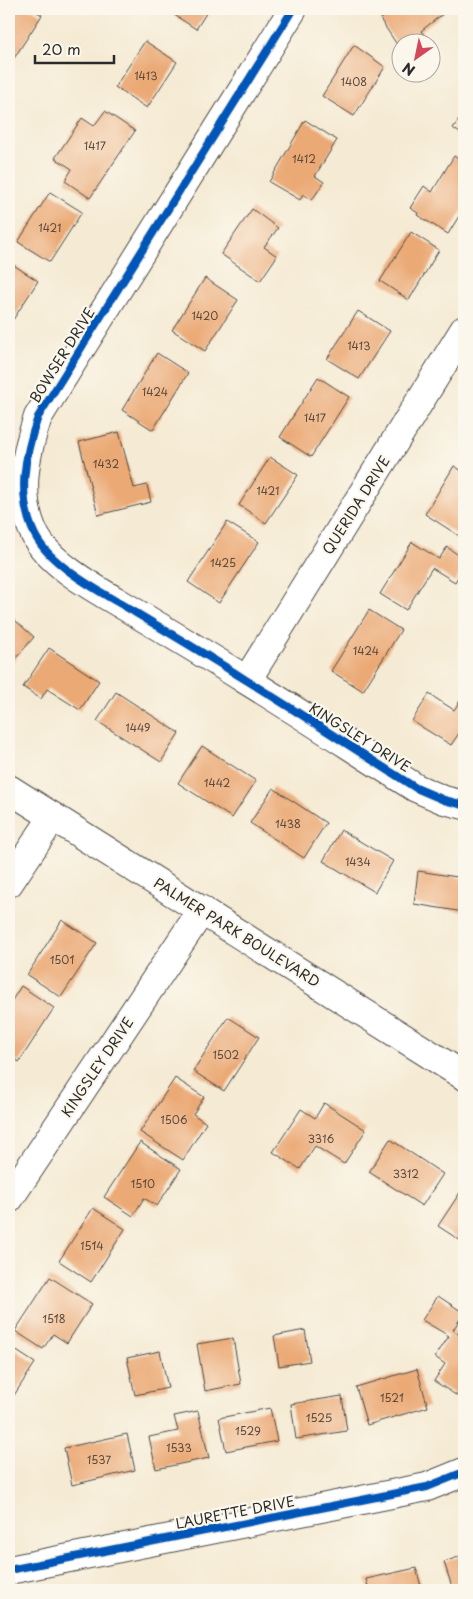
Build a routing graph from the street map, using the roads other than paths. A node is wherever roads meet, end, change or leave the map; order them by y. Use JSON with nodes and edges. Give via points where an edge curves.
{"nodes":[{"id":1,"x":293,"y":9,"type":"edge"},
{"id":2,"x":464,"y":330,"type":"edge"},
{"id":3,"x":247,"y":680,"type":"junction"},
{"id":4,"x":9,"y":789,"type":"edge"},
{"id":5,"x":464,"y":805,"type":"edge"},
{"id":6,"x":53,"y":817,"type":"junction"},
{"id":7,"x":9,"y":883,"type":"edge"},
{"id":8,"x":202,"y":910,"type":"junction"},
{"id":9,"x":464,"y":1076,"type":"edge"},
{"id":10,"x":9,"y":1199,"type":"edge"},
{"id":11,"x":464,"y":1472,"type":"edge"},
{"id":12,"x":9,"y":1570,"type":"edge"}],
"edges":[{"from":1,"to":3,"type":"street","name":"BOWSER DRIVE","via":[[38,417],[28,444],[24,470],[28,514],[35,535],[52,558]]},
{"from":2,"to":3,"type":"street","name":"QUERIDA DRIVE"},
{"from":3,"to":5,"type":"street","name":"KINGSLEY DRIVE","via":[[416,788]]},
{"from":4,"to":6,"type":"street","name":"PALMER PARK BOULEVARD"},
{"from":6,"to":7,"type":"street"},
{"from":6,"to":8,"type":"street","name":"PALMER PARK BOULEVARD"},
{"from":8,"to":9,"type":"street","name":"PALMER PARK BOULEVARD"},
{"from":8,"to":10,"type":"street","name":"KINGSLEY DRIVE"},
{"from":11,"to":12,"type":"street","name":"LAURETTE DRIVE","via":[[427,1487]]}]}
